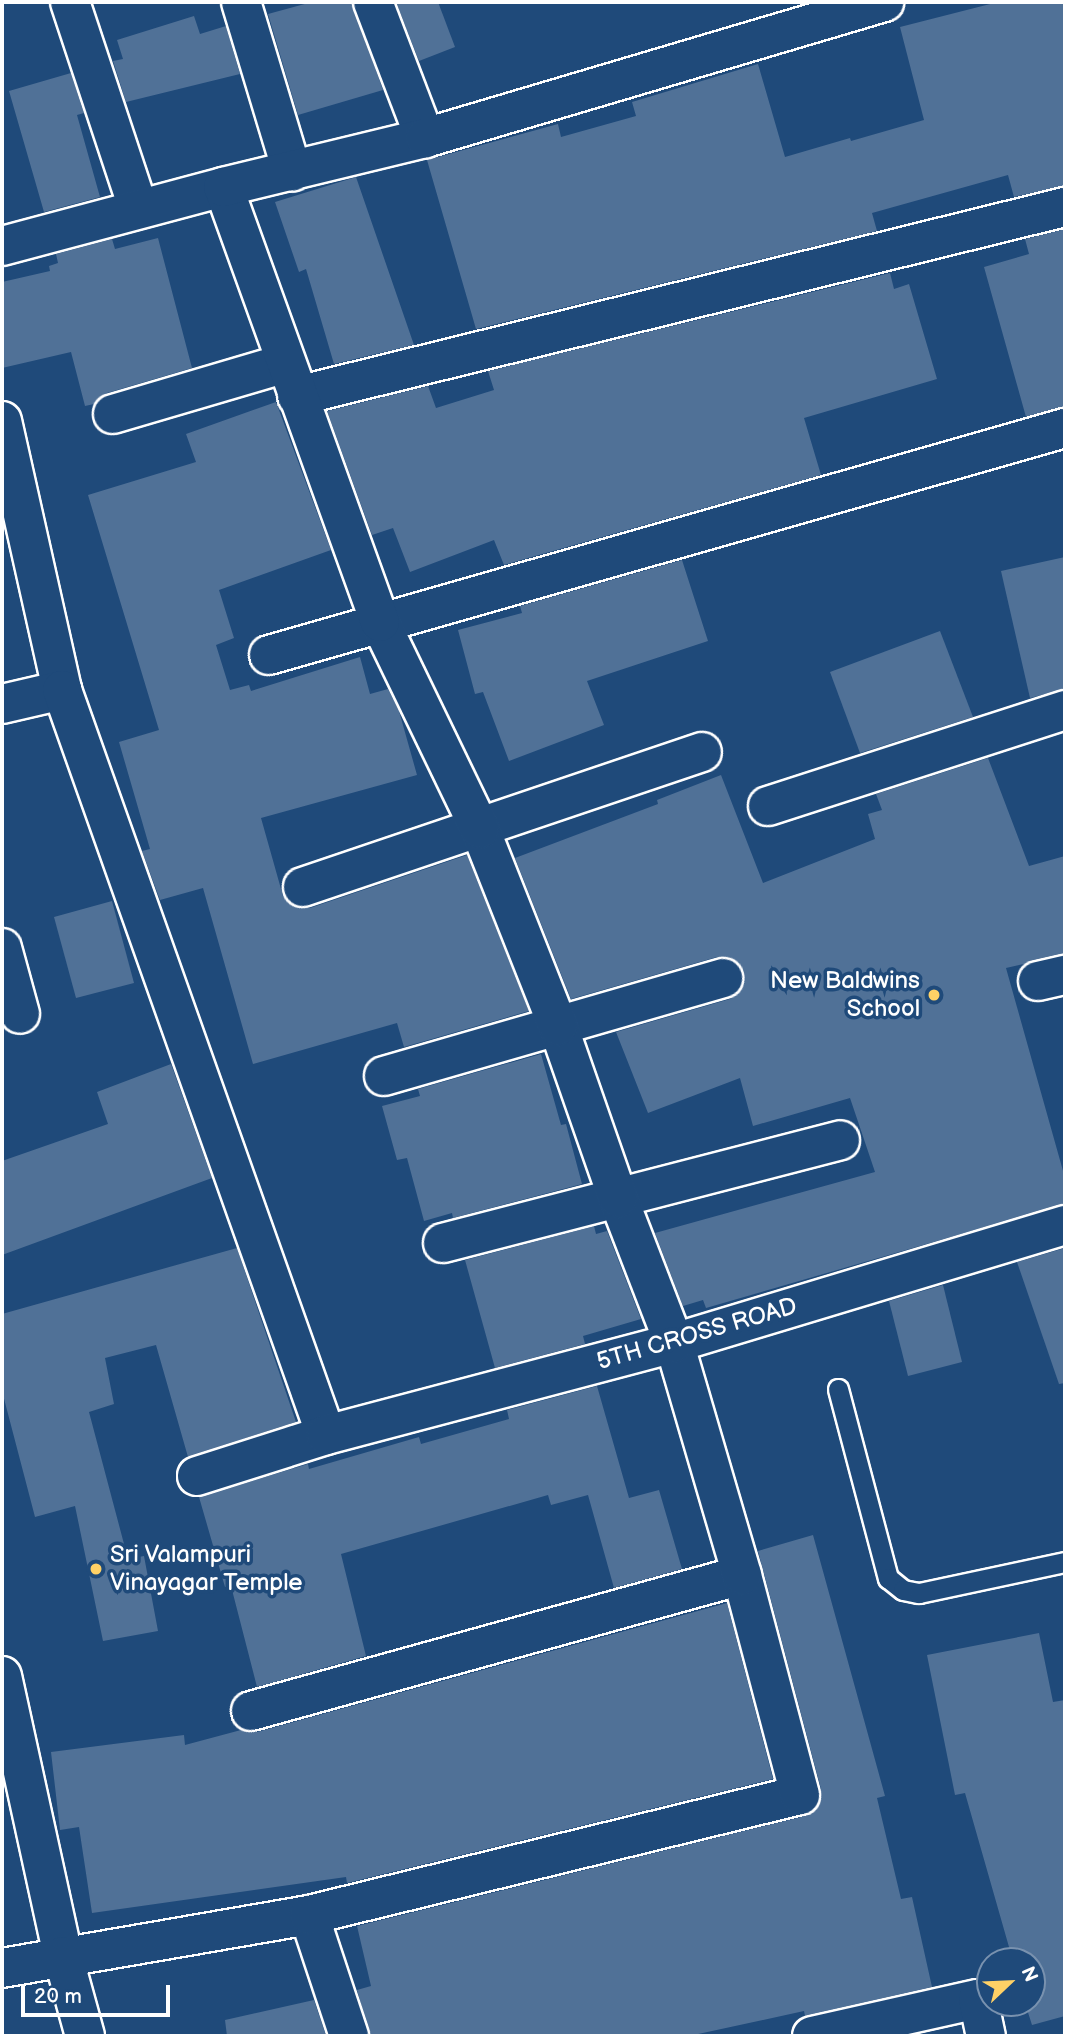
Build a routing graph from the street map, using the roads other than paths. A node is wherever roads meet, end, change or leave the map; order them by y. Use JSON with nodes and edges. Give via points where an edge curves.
{"nodes":[{"id":1,"x":70,"y":2,"type":"edge"},
{"id":2,"x":241,"y":2,"type":"edge"},
{"id":3,"x":373,"y":2,"type":"edge"},
{"id":4,"x":884,"y":2,"type":"edge"},
{"id":5,"x":425,"y":138,"type":"junction"},
{"id":6,"x":292,"y":171,"type":"junction"},
{"id":7,"x":223,"y":187,"type":"junction"},
{"id":8,"x":1065,"y":207,"type":"edge"},
{"id":9,"x":138,"y":208,"type":"junction"},
{"id":10,"x":2,"y":246,"type":"edge"},
{"id":11,"x":291,"y":380,"type":"junction"},
{"id":12,"x":113,"y":414,"type":"dead end"},
{"id":13,"x":2,"y":421,"type":"edge"},
{"id":14,"x":1065,"y":428,"type":"edge"},
{"id":15,"x":380,"y":622,"type":"junction"},
{"id":16,"x":269,"y":655,"type":"dead end"},
{"id":17,"x":62,"y":690,"type":"junction"},
{"id":18,"x":2,"y":704,"type":"edge"},
{"id":19,"x":1065,"y":710,"type":"edge"},
{"id":20,"x":702,"y":752,"type":"dead end"},
{"id":21,"x":768,"y":806,"type":"dead end"},
{"id":22,"x":480,"y":829,"type":"junction"},
{"id":23,"x":303,"y":887,"type":"dead end"},
{"id":24,"x":2,"y":948,"type":"edge"},
{"id":25,"x":723,"y":978,"type":"dead end"},
{"id":26,"x":20,"y":1014,"type":"dead end"},
{"id":27,"x":558,"y":1026,"type":"junction"},
{"id":28,"x":384,"y":1076,"type":"dead end"},
{"id":29,"x":840,"y":1140,"type":"dead end"},
{"id":30,"x":618,"y":1198,"type":"junction"},
{"id":31,"x":1065,"y":1225,"type":"edge"},
{"id":32,"x":443,"y":1243,"type":"dead end"},
{"id":33,"x":674,"y":1343,"type":"junction"},
{"id":34,"x":838,"y":1389,"type":"dead end"},
{"id":35,"x":326,"y":1435,"type":"junction"},
{"id":36,"x":197,"y":1476,"type":"dead end"},
{"id":37,"x":1065,"y":1562,"type":"edge"},
{"id":38,"x":742,"y":1575,"type":"junction"},
{"id":39,"x":2,"y":1676,"type":"edge"},
{"id":40,"x":251,"y":1711,"type":"dead end"},
{"id":41,"x":309,"y":1915,"type":"junction"},
{"id":42,"x":63,"y":1956,"type":"junction"},
{"id":43,"x":2,"y":1968,"type":"edge"},
{"id":44,"x":85,"y":2036,"type":"edge"},
{"id":45,"x":349,"y":2036,"type":"edge"},
{"id":46,"x":812,"y":2036,"type":"edge"},
{"id":47,"x":986,"y":2036,"type":"edge"}],
"edges":[{"from":1,"to":9,"type":"street"},
{"from":2,"to":6,"type":"street"},
{"from":3,"to":5,"type":"street"},
{"from":4,"to":5,"type":"street"},
{"from":5,"to":6,"type":"street"},
{"from":6,"to":7,"type":"street"},
{"from":7,"to":9,"type":"street"},
{"from":7,"to":11,"type":"street"},
{"from":8,"to":11,"type":"street"},
{"from":9,"to":10,"type":"street"},
{"from":11,"to":12,"type":"street"},
{"from":11,"to":15,"type":"street"},
{"from":13,"to":17,"type":"street"},
{"from":14,"to":15,"type":"street"},
{"from":15,"to":16,"type":"street"},
{"from":15,"to":22,"type":"street"},
{"from":17,"to":18,"type":"street"},
{"from":17,"to":35,"type":"street"},
{"from":19,"to":21,"type":"street"},
{"from":20,"to":22,"type":"street"},
{"from":22,"to":23,"type":"street"},
{"from":22,"to":27,"type":"street"},
{"from":24,"to":26,"type":"street"},
{"from":25,"to":27,"type":"street"},
{"from":27,"to":28,"type":"street"},
{"from":27,"to":30,"type":"street"},
{"from":29,"to":30,"type":"street"},
{"from":30,"to":32,"type":"street"},
{"from":30,"to":33,"type":"street"},
{"from":31,"to":33,"type":"street","name":"5TH CROSS ROAD"},
{"from":33,"to":35,"type":"street","name":"5TH CROSS ROAD"},
{"from":33,"to":38,"type":"street"},
{"from":34,"to":37,"type":"lane","via":[[888,1578],[903,1590],[919,1593]]},
{"from":35,"to":36,"type":"street","name":"5TH CROSS ROAD"},
{"from":38,"to":40,"type":"street"},
{"from":38,"to":41,"type":"street","via":[[800,1795]]},
{"from":39,"to":42,"type":"street"},
{"from":41,"to":42,"type":"street"},
{"from":41,"to":45,"type":"street"},
{"from":42,"to":43,"type":"street"},
{"from":42,"to":44,"type":"street"},
{"from":46,"to":47,"type":"street","via":[[978,1999]]}]}
